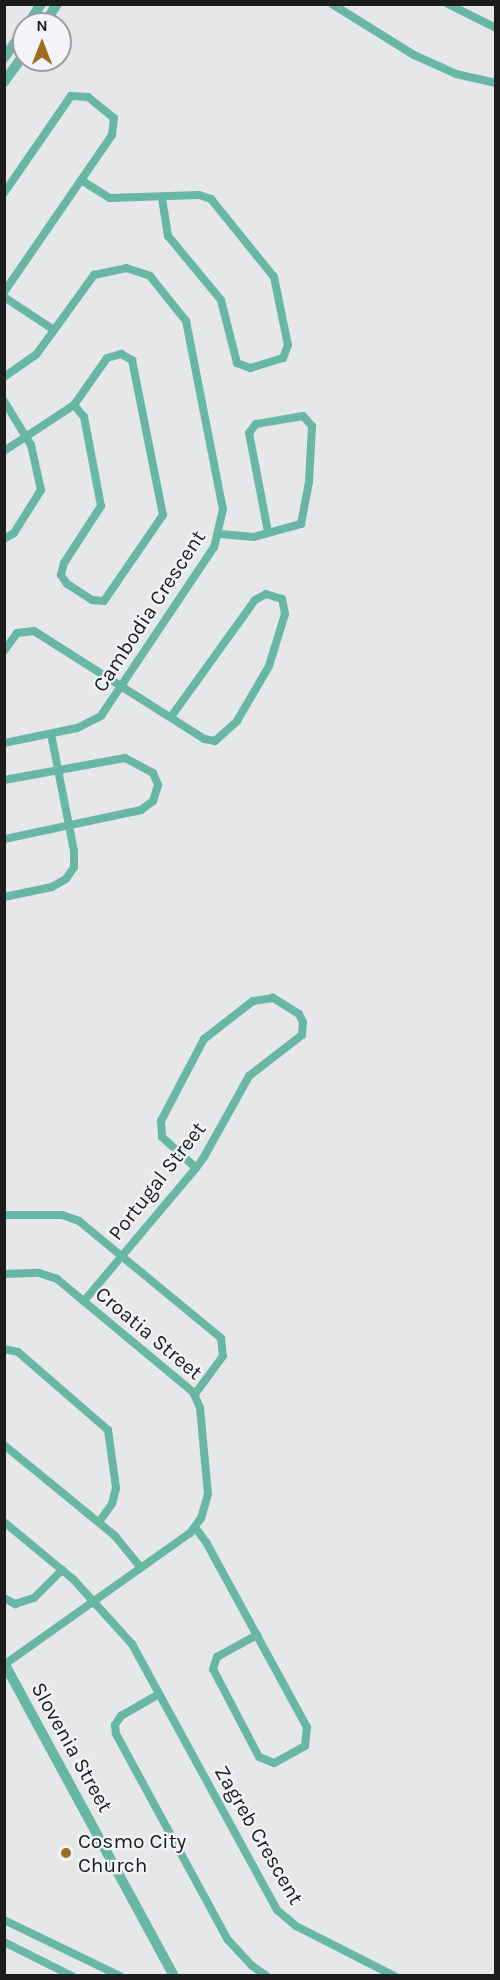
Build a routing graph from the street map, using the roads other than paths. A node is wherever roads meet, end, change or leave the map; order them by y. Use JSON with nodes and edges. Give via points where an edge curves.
{"nodes":[{"id":1,"x":332,"y":4,"type":"edge"},
{"id":2,"x":448,"y":4,"type":"edge"},
{"id":3,"x":495,"y":28,"type":"edge"},
{"id":4,"x":495,"y":83,"type":"edge"},
{"id":5,"x":81,"y":180,"type":"junction"},
{"id":6,"x":4,"y":193,"type":"edge"},
{"id":7,"x":162,"y":197,"type":"junction"},
{"id":8,"x":4,"y":292,"type":"edge"},
{"id":9,"x":4,"y":297,"type":"edge"},
{"id":10,"x":54,"y":330,"type":"junction"},
{"id":11,"x":4,"y":377,"type":"edge"},
{"id":12,"x":4,"y":401,"type":"edge"},
{"id":13,"x":74,"y":405,"type":"junction"},
{"id":14,"x":26,"y":434,"type":"junction"},
{"id":15,"x":4,"y":451,"type":"edge"},
{"id":16,"x":268,"y":532,"type":"junction"},
{"id":17,"x":220,"y":534,"type":"junction"},
{"id":18,"x":4,"y":540,"type":"edge"},
{"id":19,"x":4,"y":651,"type":"edge"},
{"id":20,"x":122,"y":687,"type":"junction"},
{"id":21,"x":171,"y":717,"type":"junction"},
{"id":22,"x":51,"y":734,"type":"junction"},
{"id":23,"x":4,"y":743,"type":"edge"},
{"id":24,"x":63,"y":769,"type":"junction"},
{"id":25,"x":4,"y":780,"type":"edge"},
{"id":26,"x":69,"y":826,"type":"junction"},
{"id":27,"x":4,"y":839,"type":"edge"},
{"id":28,"x":4,"y":897,"type":"edge"},
{"id":29,"x":196,"y":1168,"type":"junction"},
{"id":30,"x":4,"y":1215,"type":"edge"},
{"id":31,"x":122,"y":1257,"type":"junction"},
{"id":32,"x":4,"y":1274,"type":"edge"},
{"id":33,"x":84,"y":1301,"type":"junction"},
{"id":34,"x":4,"y":1348,"type":"edge"},
{"id":35,"x":195,"y":1395,"type":"junction"},
{"id":36,"x":4,"y":1445,"type":"edge"},
{"id":37,"x":4,"y":1522,"type":"edge"},
{"id":38,"x":99,"y":1522,"type":"junction"},
{"id":39,"x":195,"y":1527,"type":"junction"},
{"id":40,"x":141,"y":1568,"type":"junction"},
{"id":41,"x":62,"y":1570,"type":"junction"},
{"id":42,"x":4,"y":1598,"type":"edge"},
{"id":43,"x":93,"y":1603,"type":"junction"},
{"id":44,"x":257,"y":1635,"type":"junction"},
{"id":45,"x":5,"y":1663,"type":"edge"},
{"id":46,"x":159,"y":1694,"type":"junction"},
{"id":47,"x":4,"y":1920,"type":"edge"},
{"id":48,"x":4,"y":1942,"type":"edge"},
{"id":49,"x":72,"y":1976,"type":"edge"},
{"id":50,"x":120,"y":1976,"type":"edge"},
{"id":51,"x":174,"y":1976,"type":"edge"},
{"id":52,"x":267,"y":1976,"type":"edge"},
{"id":53,"x":394,"y":1976,"type":"edge"}],
"edges":[{"from":1,"to":4,"type":"street","via":[[414,55],[456,74]]},
{"from":2,"to":3,"type":"street"},
{"from":5,"to":6,"type":"street","via":[[116,124],[110,113],[77,94],[67,99]]},
{"from":5,"to":7,"type":"street","via":[[110,198]]},
{"from":5,"to":8,"type":"street"},
{"from":7,"to":7,"type":"street","via":[[208,197],[269,267],[288,342],[283,358],[250,368],[237,363],[222,300],[168,236]]},
{"from":9,"to":10,"type":"street"},
{"from":10,"to":11,"type":"street","name":"Cambodia Crescent","via":[[31,359]]},
{"from":10,"to":17,"type":"street","name":"Cambodia Crescent","via":[[86,281],[100,272],[134,269],[163,288],[184,316],[192,343],[222,496]]},
{"from":12,"to":14,"type":"street"},
{"from":13,"to":13,"type":"street","via":[[107,358],[122,354],[130,358],[162,501],[160,521],[109,596],[100,602],[67,584],[61,575],[64,563],[100,506],[84,417]]},
{"from":13,"to":14,"type":"street"},
{"from":14,"to":15,"type":"street"},
{"from":14,"to":18,"type":"street","via":[[35,456],[41,495],[15,533]]},
{"from":16,"to":16,"type":"street","via":[[292,529],[303,520],[312,426],[303,416],[256,424],[249,433]]},
{"from":16,"to":17,"type":"street","via":[[244,537]]},
{"from":17,"to":20,"type":"street","name":"Cambodia Crescent"},
{"from":19,"to":20,"type":"street","via":[[17,633],[30,629]]},
{"from":20,"to":21,"type":"street"},
{"from":20,"to":22,"type":"street","name":"Cambodia Crescent","via":[[96,720]]},
{"from":21,"to":21,"type":"street","via":[[207,741],[218,740],[227,733],[273,658],[285,614],[282,600],[266,594],[255,600]]},
{"from":22,"to":23,"type":"street","name":"Cambodia Crescent"},
{"from":22,"to":24,"type":"street"},
{"from":24,"to":25,"type":"street"},
{"from":24,"to":26,"type":"street"},
{"from":24,"to":26,"type":"street","via":[[128,759],[153,773],[158,785],[156,798],[141,810]]},
{"from":26,"to":27,"type":"street"},
{"from":26,"to":28,"type":"street","via":[[74,859],[70,875],[52,887]]},
{"from":29,"to":29,"type":"street","name":"Portugal Street","via":[[165,1140],[159,1128],[204,1039],[261,997],[273,998],[299,1014],[303,1031],[249,1076]]},
{"from":29,"to":31,"type":"street","name":"Portugal Street"},
{"from":30,"to":31,"type":"street","via":[[70,1216]]},
{"from":31,"to":33,"type":"street","name":"Portugal Street"},
{"from":31,"to":35,"type":"street","via":[[223,1342],[223,1356]]},
{"from":32,"to":33,"type":"street","name":"Croatia Street","via":[[52,1276]]},
{"from":33,"to":35,"type":"street","name":"Croatia Street"},
{"from":34,"to":38,"type":"street","via":[[18,1352],[108,1430],[116,1488],[112,1504]]},
{"from":35,"to":39,"type":"street","name":"Croatia Street","via":[[201,1415],[208,1494]]},
{"from":36,"to":38,"type":"street"},
{"from":37,"to":41,"type":"street","name":"Zagreb Crescent"},
{"from":38,"to":40,"type":"street","via":[[126,1547]]},
{"from":39,"to":40,"type":"street"},
{"from":39,"to":44,"type":"street"},
{"from":40,"to":43,"type":"street"},
{"from":41,"to":42,"type":"street","via":[[34,1598],[15,1604]]},
{"from":41,"to":43,"type":"street","name":"Zagreb Crescent"},
{"from":43,"to":45,"type":"street"},
{"from":43,"to":46,"type":"street","name":"Zagreb Crescent","via":[[132,1644]]},
{"from":44,"to":44,"type":"street","via":[[308,1731],[305,1746],[274,1763],[259,1757],[213,1669],[217,1657]]},
{"from":45,"to":51,"type":"street","name":"Slovenia Street"},
{"from":46,"to":52,"type":"street","via":[[121,1716],[115,1730],[228,1940],[250,1965]]},
{"from":46,"to":53,"type":"street","name":"Zagreb Crescent","via":[[277,1910],[296,1926]]},
{"from":47,"to":50,"type":"street"},
{"from":48,"to":49,"type":"street"}]}
